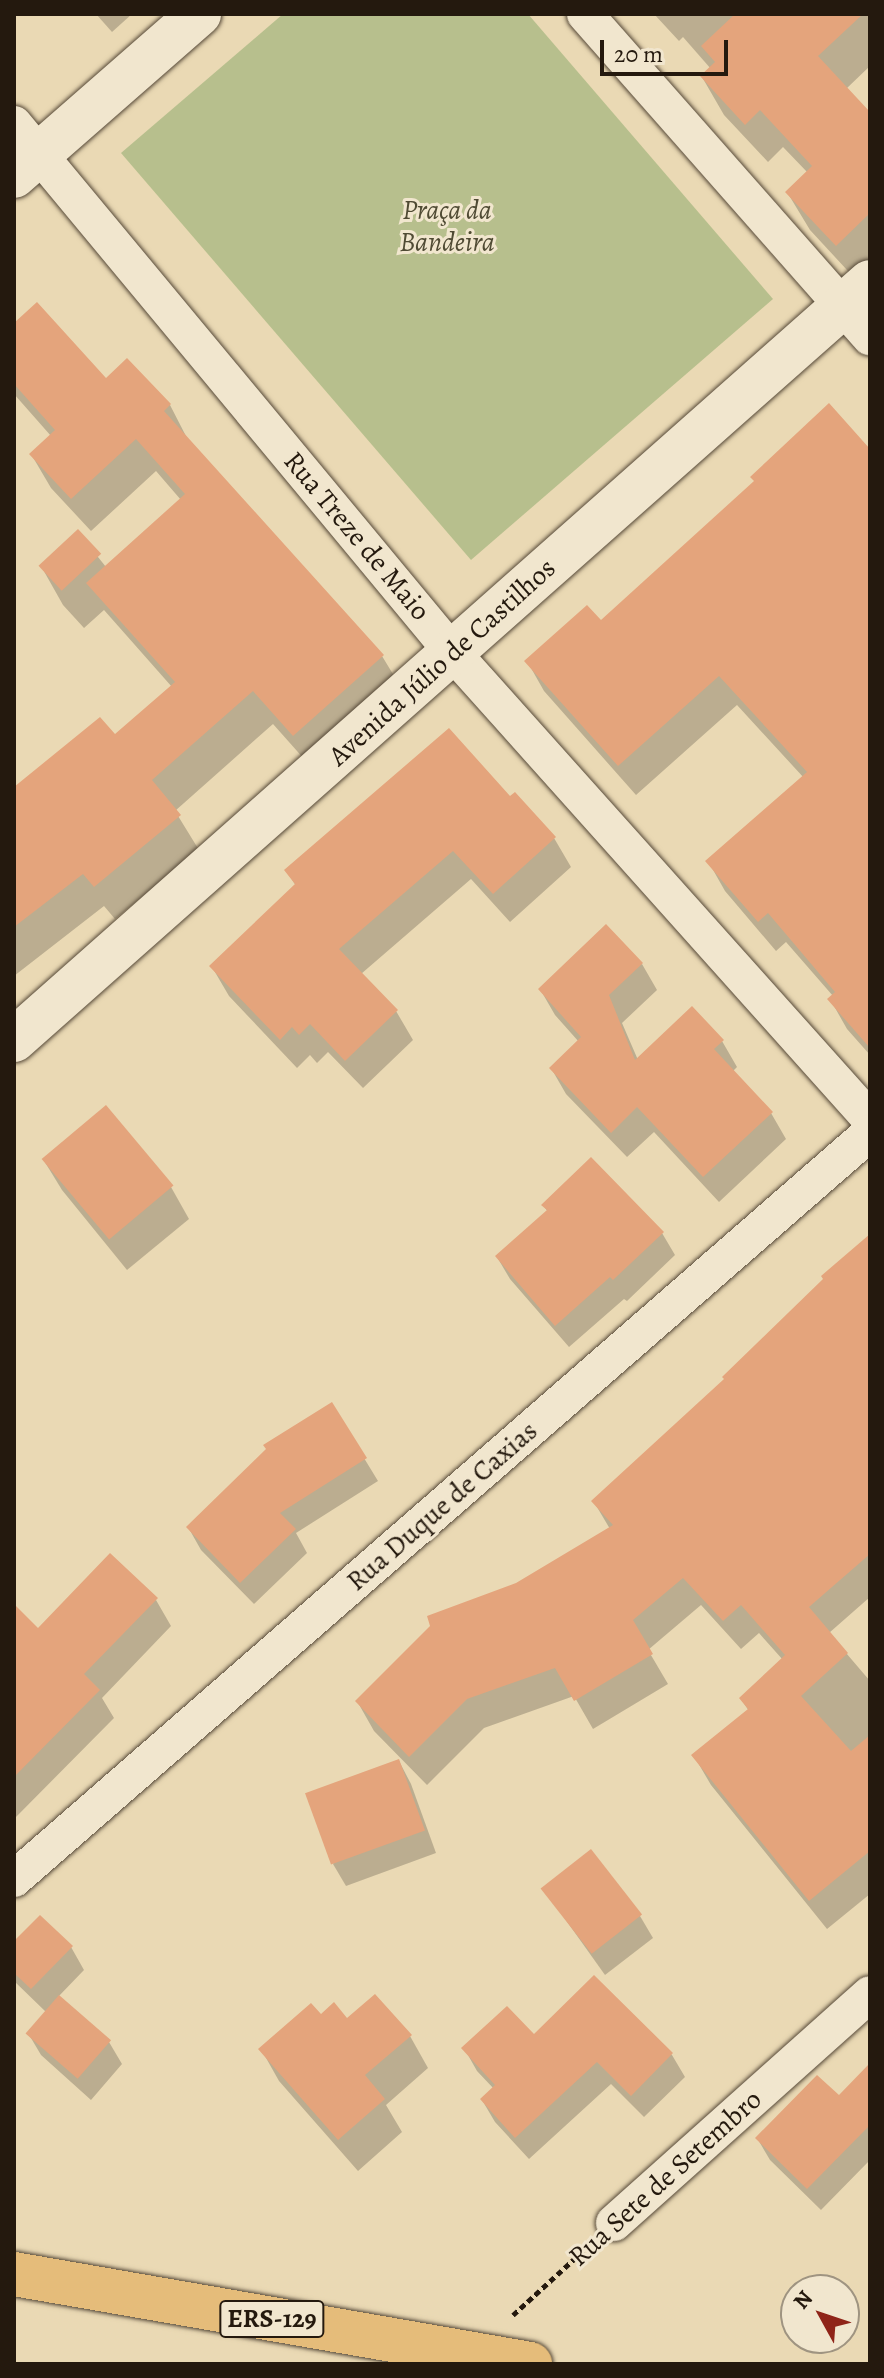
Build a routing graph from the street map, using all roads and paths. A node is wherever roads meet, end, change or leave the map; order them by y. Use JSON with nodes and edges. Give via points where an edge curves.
{"nodes":[{"id":1,"x":199,"y":14,"type":"edge"},
{"id":2,"x":585,"y":14,"type":"edge"},
{"id":3,"x":23,"y":151,"type":"edge"},
{"id":4,"x":861,"y":308,"type":"edge"},
{"id":5,"x":453,"y":653,"type":"junction"},
{"id":6,"x":14,"y":1040,"type":"edge"},
{"id":7,"x":870,"y":1119,"type":"edge"},
{"id":8,"x":870,"y":1133,"type":"edge"},
{"id":9,"x":14,"y":1879,"type":"edge"},
{"id":10,"x":870,"y":1994,"type":"edge"},
{"id":11,"x":614,"y":2223,"type":"joint"},
{"id":12,"x":14,"y":2274,"type":"edge"},
{"id":13,"x":466,"y":2359,"type":"edge"},
{"id":14,"x":530,"y":2364,"type":"edge"}],
"edges":[{"from":1,"to":3,"type":"street"},
{"from":2,"to":4,"type":"street"},
{"from":3,"to":5,"type":"street","name":"Rua Treze de Maio"},
{"from":4,"to":5,"type":"street","name":"Avenida Júlio de Castilhos"},
{"from":5,"to":6,"type":"street","name":"Avenida Júlio de Castilhos"},
{"from":5,"to":7,"type":"street","name":"Rua Treze de Maio"},
{"from":8,"to":9,"type":"street","name":"Rua Duque de Caxias"},
{"from":10,"to":11,"type":"street","name":"Rua Sete de Setembro"},
{"from":11,"to":13,"type":"path","name":"Rua Sete de Setembro"},
{"from":12,"to":13,"type":"main road","number":"ERS-129"},
{"from":13,"to":14,"type":"main road","number":"ERS-129"}]}
